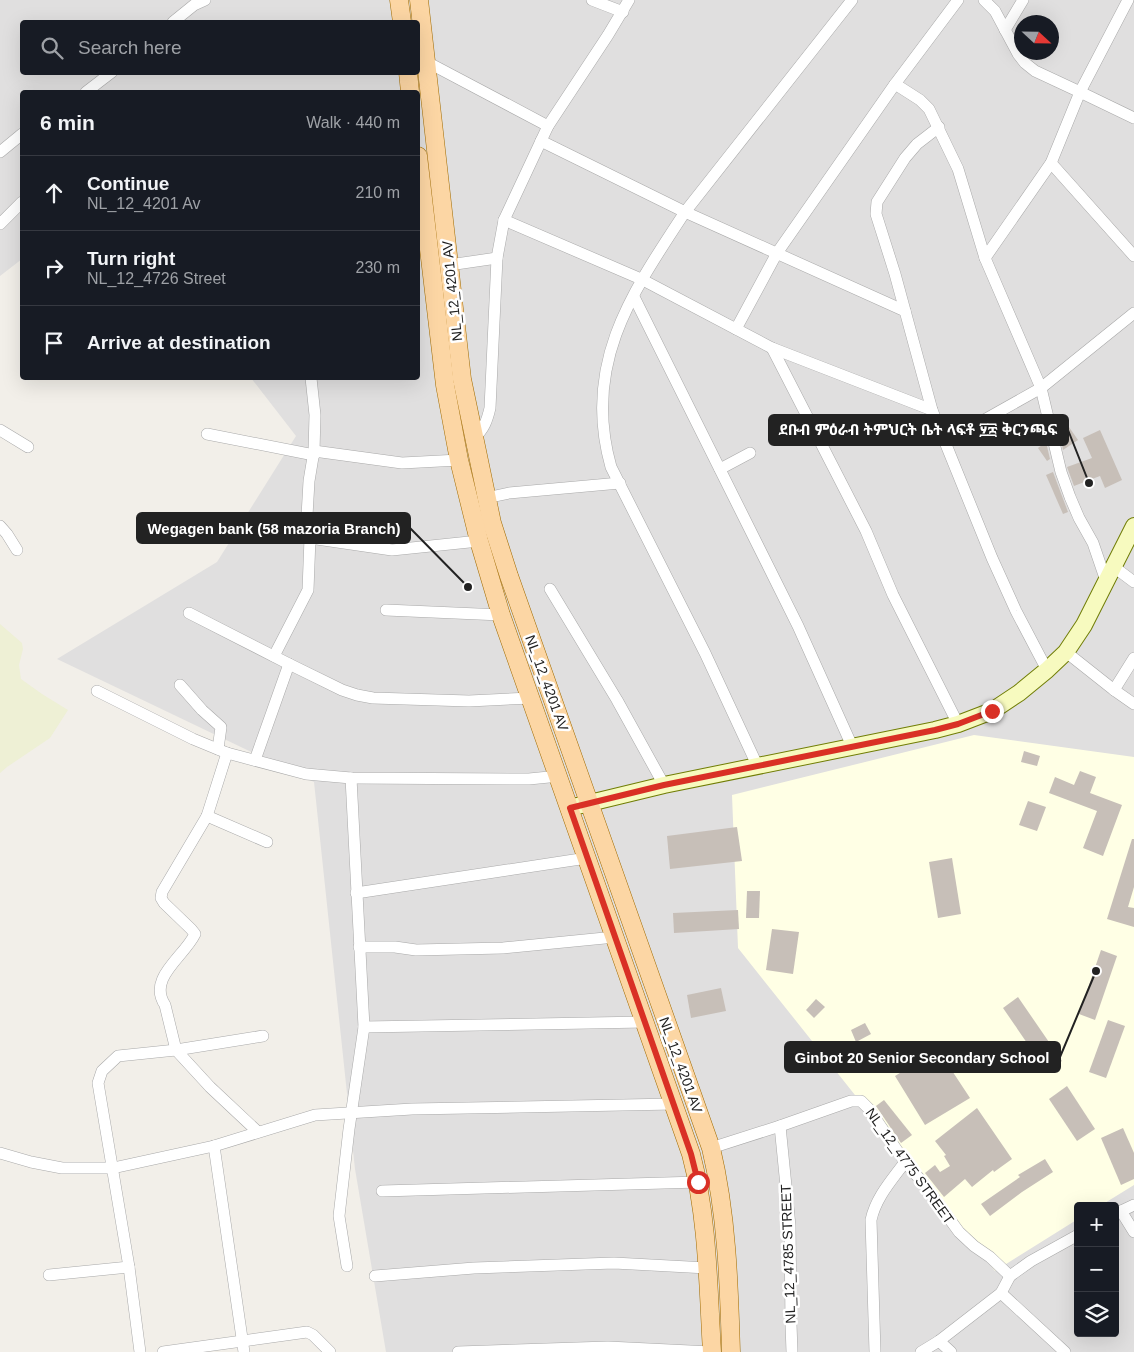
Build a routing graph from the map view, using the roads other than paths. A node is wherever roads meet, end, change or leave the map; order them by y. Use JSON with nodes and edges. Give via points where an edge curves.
{"nodes":[{"id":1,"x":204,"y":0,"type":"edge"},
{"id":2,"x":399,"y":0,"type":"edge"},
{"id":3,"x":419,"y":0,"type":"edge"},
{"id":4,"x":592,"y":0,"type":"edge"},
{"id":5,"x":629,"y":0,"type":"edge"},
{"id":6,"x":852,"y":0,"type":"edge"},
{"id":7,"x":958,"y":0,"type":"edge"},
{"id":8,"x":984,"y":0,"type":"edge"},
{"id":9,"x":1023,"y":0,"type":"edge"},
{"id":10,"x":1128,"y":0,"type":"edge"},
{"id":11,"x":622,"y":12,"type":"junction"},
{"id":12,"x":175,"y":20,"type":"edge"},
{"id":13,"x":402,"y":20,"type":"edge"},
{"id":14,"x":1005,"y":30,"type":"junction"},
{"id":15,"x":427,"y":62,"type":"junction"},
{"id":16,"x":109,"y":75,"type":"edge"},
{"id":17,"x":408,"y":75,"type":"edge"},
{"id":18,"x":895,"y":84,"type":"junction"},
{"id":19,"x":96,"y":88,"type":"edge"},
{"id":20,"x":410,"y":90,"type":"edge"},
{"id":21,"x":1080,"y":92,"type":"junction"},
{"id":22,"x":1134,"y":118,"type":"edge"},
{"id":23,"x":548,"y":126,"type":"junction"},
{"id":24,"x":939,"y":127,"type":"junction"},
{"id":25,"x":20,"y":136,"type":"edge"},
{"id":26,"x":540,"y":141,"type":"junction"},
{"id":27,"x":0,"y":152,"type":"edge"},
{"id":28,"x":1051,"y":163,"type":"junction"},
{"id":29,"x":420,"y":191,"type":"edge"},
{"id":30,"x":20,"y":204,"type":"edge"},
{"id":31,"x":685,"y":212,"type":"junction"},
{"id":32,"x":504,"y":220,"type":"junction"},
{"id":33,"x":0,"y":224,"type":"edge"},
{"id":34,"x":423,"y":243,"type":"edge"},
{"id":35,"x":778,"y":253,"type":"junction"},
{"id":36,"x":1134,"y":256,"type":"edge"},
{"id":37,"x":497,"y":258,"type":"junction"},
{"id":38,"x":985,"y":258,"type":"junction"},
{"id":39,"x":449,"y":265,"type":"junction"},
{"id":40,"x":642,"y":279,"type":"junction"},
{"id":41,"x":634,"y":297,"type":"junction"},
{"id":42,"x":904,"y":311,"type":"junction"},
{"id":43,"x":1134,"y":313,"type":"edge"},
{"id":44,"x":736,"y":329,"type":"junction"},
{"id":45,"x":772,"y":348,"type":"junction"},
{"id":46,"x":312,"y":380,"type":"edge"},
{"id":47,"x":1041,"y":388,"type":"junction"},
{"id":48,"x":932,"y":410,"type":"junction"},
{"id":49,"x":0,"y":430,"type":"edge"},
{"id":50,"x":207,"y":434,"type":"dead end"},
{"id":51,"x":474,"y":438,"type":"junction"},
{"id":52,"x":945,"y":442,"type":"junction"},
{"id":53,"x":28,"y":447,"type":"dead end"},
{"id":54,"x":314,"y":453,"type":"junction"},
{"id":55,"x":750,"y":453,"type":"dead end"},
{"id":56,"x":458,"y":460,"type":"junction"},
{"id":57,"x":720,"y":469,"type":"junction"},
{"id":58,"x":620,"y":483,"type":"junction"},
{"id":59,"x":486,"y":498,"type":"junction"},
{"id":60,"x":0,"y":526,"type":"edge"},
{"id":61,"x":1134,"y":526,"type":"edge"},
{"id":62,"x":310,"y":538,"type":"junction"},
{"id":63,"x":479,"y":541,"type":"junction"},
{"id":64,"x":17,"y":550,"type":"dead end"},
{"id":65,"x":1110,"y":574,"type":"junction"},
{"id":66,"x":1134,"y":582,"type":"edge"},
{"id":67,"x":550,"y":589,"type":"dead end"},
{"id":68,"x":386,"y":610,"type":"dead end"},
{"id":69,"x":189,"y":613,"type":"dead end"},
{"id":70,"x":501,"y":615,"type":"junction"},
{"id":71,"x":1066,"y":652,"type":"junction"},
{"id":72,"x":274,"y":656,"type":"junction"},
{"id":73,"x":1134,"y":658,"type":"edge"},
{"id":74,"x":288,"y":664,"type":"junction"},
{"id":75,"x":1047,"y":670,"type":"junction"},
{"id":76,"x":180,"y":685,"type":"dead end"},
{"id":77,"x":1114,"y":690,"type":"junction"},
{"id":78,"x":97,"y":691,"type":"dead end"},
{"id":79,"x":531,"y":698,"type":"junction"},
{"id":80,"x":1134,"y":704,"type":"edge"},
{"id":81,"x":958,"y":724,"type":"junction"},
{"id":82,"x":852,"y":746,"type":"junction"},
{"id":83,"x":223,"y":751,"type":"junction"},
{"id":84,"x":255,"y":760,"type":"junction"},
{"id":85,"x":758,"y":767,"type":"junction"},
{"id":86,"x":559,"y":776,"type":"junction"},
{"id":87,"x":351,"y":778,"type":"junction"},
{"id":88,"x":664,"y":785,"type":"junction"},
{"id":89,"x":589,"y":803,"type":"junction"},
{"id":90,"x":570,"y":808,"type":"junction"},
{"id":91,"x":207,"y":816,"type":"junction"},
{"id":92,"x":266,"y":842,"type":"dead end"},
{"id":93,"x":587,"y":858,"type":"junction"},
{"id":94,"x":356,"y":893,"type":"junction"},
{"id":95,"x":615,"y":937,"type":"junction"},
{"id":96,"x":359,"y":947,"type":"junction"},
{"id":97,"x":645,"y":1022,"type":"junction"},
{"id":98,"x":364,"y":1027,"type":"junction"},
{"id":99,"x":263,"y":1036,"type":"dead end"},
{"id":100,"x":176,"y":1050,"type":"junction"},
{"id":101,"x":674,"y":1104,"type":"junction"},
{"id":102,"x":352,"y":1112,"type":"junction"},
{"id":103,"x":780,"y":1126,"type":"junction"},
{"id":104,"x":258,"y":1132,"type":"junction"},
{"id":105,"x":214,"y":1146,"type":"junction"},
{"id":106,"x":711,"y":1148,"type":"junction"},
{"id":107,"x":0,"y":1153,"type":"edge"},
{"id":108,"x":905,"y":1162,"type":"junction"},
{"id":109,"x":113,"y":1168,"type":"junction"},
{"id":110,"x":698,"y":1182,"type":"junction"},
{"id":111,"x":382,"y":1190,"type":"dead end"},
{"id":112,"x":1134,"y":1205,"type":"edge"},
{"id":113,"x":1119,"y":1212,"type":"edge"},
{"id":114,"x":1119,"y":1213,"type":"edge"},
{"id":115,"x":1134,"y":1232,"type":"edge"},
{"id":116,"x":1074,"y":1237,"type":"edge"},
{"id":117,"x":347,"y":1266,"type":"dead end"},
{"id":118,"x":129,"y":1267,"type":"junction"},
{"id":119,"x":708,"y":1268,"type":"junction"},
{"id":120,"x":49,"y":1275,"type":"dead end"},
{"id":121,"x":376,"y":1276,"type":"dead end"},
{"id":122,"x":1010,"y":1276,"type":"junction"},
{"id":123,"x":1001,"y":1293,"type":"junction"},
{"id":124,"x":939,"y":1341,"type":"junction"},
{"id":125,"x":243,"y":1346,"type":"edge"},
{"id":126,"x":1063,"y":1351,"type":"edge"},
{"id":127,"x":140,"y":1352,"type":"edge"},
{"id":128,"x":163,"y":1352,"type":"edge"},
{"id":129,"x":330,"y":1352,"type":"edge"},
{"id":130,"x":458,"y":1352,"type":"edge"},
{"id":131,"x":712,"y":1352,"type":"edge"},
{"id":132,"x":731,"y":1352,"type":"edge"},
{"id":133,"x":792,"y":1352,"type":"edge"},
{"id":134,"x":875,"y":1352,"type":"edge"},
{"id":135,"x":921,"y":1352,"type":"edge"},
{"id":136,"x":951,"y":1352,"type":"edge"}],
"edges":[{"from":1,"to":12,"type":"street"},
{"from":2,"to":13,"type":"main road"},
{"from":3,"to":15,"type":"main road","name":"NL_12_4201 AV"},
{"from":4,"to":11,"type":"street"},
{"from":5,"to":11,"type":"street"},
{"from":6,"to":31,"type":"street"},
{"from":7,"to":18,"type":"street"},
{"from":8,"to":14,"type":"street"},
{"from":9,"to":14,"type":"street"},
{"from":10,"to":21,"type":"street"},
{"from":11,"to":23,"type":"street"},
{"from":14,"to":21,"type":"street","via":[[1025,63]]},
{"from":15,"to":23,"type":"street"},
{"from":15,"to":39,"type":"main road","name":"NL_12_4201 AV"},
{"from":16,"to":19,"type":"street"},
{"from":17,"to":20,"type":"main road"},
{"from":18,"to":24,"type":"street","via":[[920,100]]},
{"from":18,"to":35,"type":"street"},
{"from":21,"to":22,"type":"street"},
{"from":21,"to":28,"type":"street"},
{"from":23,"to":26,"type":"street"},
{"from":24,"to":38,"type":"street","via":[[958,169]]},
{"from":24,"to":42,"type":"street","via":[[905,158],[876,208]]},
{"from":25,"to":27,"type":"street"},
{"from":26,"to":31,"type":"street"},
{"from":26,"to":32,"type":"street"},
{"from":28,"to":36,"type":"street"},
{"from":28,"to":38,"type":"street"},
{"from":29,"to":34,"type":"main road","name":"NL_12_4201 AV"},
{"from":30,"to":33,"type":"street"},
{"from":31,"to":35,"type":"street"},
{"from":31,"to":40,"type":"street"},
{"from":32,"to":37,"type":"street"},
{"from":32,"to":40,"type":"street"},
{"from":34,"to":56,"type":"main road","name":"NL_12_4201 AV"},
{"from":35,"to":42,"type":"street"},
{"from":35,"to":44,"type":"street"},
{"from":37,"to":39,"type":"street"},
{"from":37,"to":51,"type":"street","via":[[490,408],[487,422]]},
{"from":38,"to":47,"type":"street"},
{"from":39,"to":51,"type":"main road","name":"NL_12_4201 AV","via":[[462,379]]},
{"from":40,"to":41,"type":"street"},
{"from":40,"to":44,"type":"street"},
{"from":41,"to":57,"type":"street"},
{"from":41,"to":58,"type":"street","via":[[617,329],[603,388],[605,447]]},
{"from":42,"to":48,"type":"street"},
{"from":43,"to":47,"type":"street"},
{"from":44,"to":45,"type":"street"},
{"from":45,"to":48,"type":"street"},
{"from":45,"to":81,"type":"street","via":[[866,531],[893,595]]},
{"from":46,"to":54,"type":"street"},
{"from":47,"to":52,"type":"street"},
{"from":47,"to":65,"type":"street","via":[[1062,472],[1079,518]]},
{"from":48,"to":52,"type":"street"},
{"from":49,"to":53,"type":"street"},
{"from":50,"to":54,"type":"street"},
{"from":51,"to":59,"type":"main road","name":"NL_12_4201 AV"},
{"from":52,"to":75,"type":"street","via":[[996,567]]},
{"from":54,"to":56,"type":"street","via":[[402,463]]},
{"from":54,"to":62,"type":"street","via":[[309,481]]},
{"from":55,"to":57,"type":"street"},
{"from":56,"to":63,"type":"main road","name":"NL_12_4201 AV"},
{"from":57,"to":82,"type":"street","via":[[798,626]]},
{"from":58,"to":59,"type":"street"},
{"from":58,"to":85,"type":"street"},
{"from":59,"to":89,"type":"main road","name":"NL_12_4201 AV","via":[[509,576]]},
{"from":60,"to":64,"type":"street"},
{"from":61,"to":65,"type":"street"},
{"from":62,"to":63,"type":"street","via":[[392,550]]},
{"from":62,"to":72,"type":"street","via":[[308,590]]},
{"from":63,"to":70,"type":"main road","name":"NL_12_4201 AV"},
{"from":65,"to":66,"type":"street"},
{"from":65,"to":71,"type":"street"},
{"from":67,"to":88,"type":"street"},
{"from":68,"to":70,"type":"street"},
{"from":69,"to":72,"type":"street"},
{"from":70,"to":79,"type":"main road","name":"NL_12_4201 AV"},
{"from":71,"to":75,"type":"street"},
{"from":71,"to":77,"type":"street"},
{"from":72,"to":74,"type":"street"},
{"from":73,"to":77,"type":"street"},
{"from":74,"to":79,"type":"street","via":[[342,690],[373,698],[470,701]]},
{"from":74,"to":84,"type":"street"},
{"from":75,"to":81,"type":"street","via":[[992,711]]},
{"from":76,"to":83,"type":"street","via":[[221,726]]},
{"from":77,"to":80,"type":"street"},
{"from":78,"to":83,"type":"street"},
{"from":79,"to":86,"type":"main road","name":"NL_12_4201 AV"},
{"from":81,"to":82,"type":"street"},
{"from":82,"to":85,"type":"street"},
{"from":83,"to":84,"type":"street"},
{"from":83,"to":91,"type":"street"},
{"from":84,"to":87,"type":"street","via":[[306,774]]},
{"from":85,"to":88,"type":"street"},
{"from":86,"to":87,"type":"street","via":[[529,779]]},
{"from":86,"to":90,"type":"main road","name":"NL_12_4201 AV"},
{"from":87,"to":94,"type":"street"},
{"from":88,"to":89,"type":"street"},
{"from":89,"to":90,"type":"street"},
{"from":89,"to":106,"type":"main road","name":"NL_12_4201 AV"},
{"from":90,"to":93,"type":"main road","name":"NL_12_4201 AV"},
{"from":91,"to":92,"type":"street"},
{"from":91,"to":100,"type":"street","via":[[161,898],[194,934],[165,974],[159,991]]},
{"from":93,"to":94,"type":"street"},
{"from":93,"to":95,"type":"main road","name":"NL_12_4201 AV"},
{"from":94,"to":96,"type":"street"},
{"from":95,"to":96,"type":"street","via":[[503,948],[416,950]]},
{"from":95,"to":97,"type":"main road","name":"NL_12_4201 AV"},
{"from":96,"to":98,"type":"street"},
{"from":97,"to":98,"type":"street"},
{"from":97,"to":101,"type":"main road","name":"NL_12_4201 AV"},
{"from":98,"to":102,"type":"street"},
{"from":99,"to":100,"type":"street"},
{"from":100,"to":104,"type":"street"},
{"from":100,"to":109,"type":"street","via":[[118,1056],[102,1071],[98,1083]]},
{"from":101,"to":102,"type":"street"},
{"from":101,"to":110,"type":"main road","name":"NL_12_4201 AV"},
{"from":102,"to":104,"type":"street","via":[[315,1115]]},
{"from":102,"to":117,"type":"street","via":[[339,1216]]},
{"from":103,"to":106,"type":"street","name":"NL_12_4775 STREET"},
{"from":103,"to":108,"type":"street","name":"NL_12_4775 STREET","via":[[851,1101],[861,1101],[870,1109]]},
{"from":103,"to":133,"type":"street","name":"NL_12_4785 STREET","via":[[790,1226]]},
{"from":104,"to":105,"type":"street"},
{"from":105,"to":109,"type":"street"},
{"from":105,"to":125,"type":"street"},
{"from":106,"to":132,"type":"main road","name":"NL_12_4201 AV","via":[[718,1179],[726,1255]]},
{"from":107,"to":109,"type":"street","via":[[62,1168]]},
{"from":108,"to":122,"type":"street","name":"NL_12_4775 STREET","via":[[959,1232]]},
{"from":108,"to":134,"type":"street","via":[[879,1198],[871,1220]]},
{"from":109,"to":118,"type":"street"},
{"from":110,"to":111,"type":"street"},
{"from":110,"to":119,"type":"main road","name":"NL_12_4201 AV"},
{"from":112,"to":113,"type":"street"},
{"from":114,"to":115,"type":"street"},
{"from":116,"to":122,"type":"street"},
{"from":118,"to":120,"type":"street"},
{"from":118,"to":127,"type":"street"},
{"from":119,"to":121,"type":"street","via":[[614,1263],[474,1268]]},
{"from":119,"to":131,"type":"main road","name":"NL_12_4201 AV"},
{"from":122,"to":123,"type":"street"},
{"from":123,"to":124,"type":"street"},
{"from":123,"to":126,"type":"street"},
{"from":124,"to":135,"type":"street"},
{"from":124,"to":136,"type":"street"},
{"from":125,"to":128,"type":"street"},
{"from":125,"to":129,"type":"street","via":[[307,1332]]},
{"from":130,"to":131,"type":"street","via":[[608,1347]]}]}
